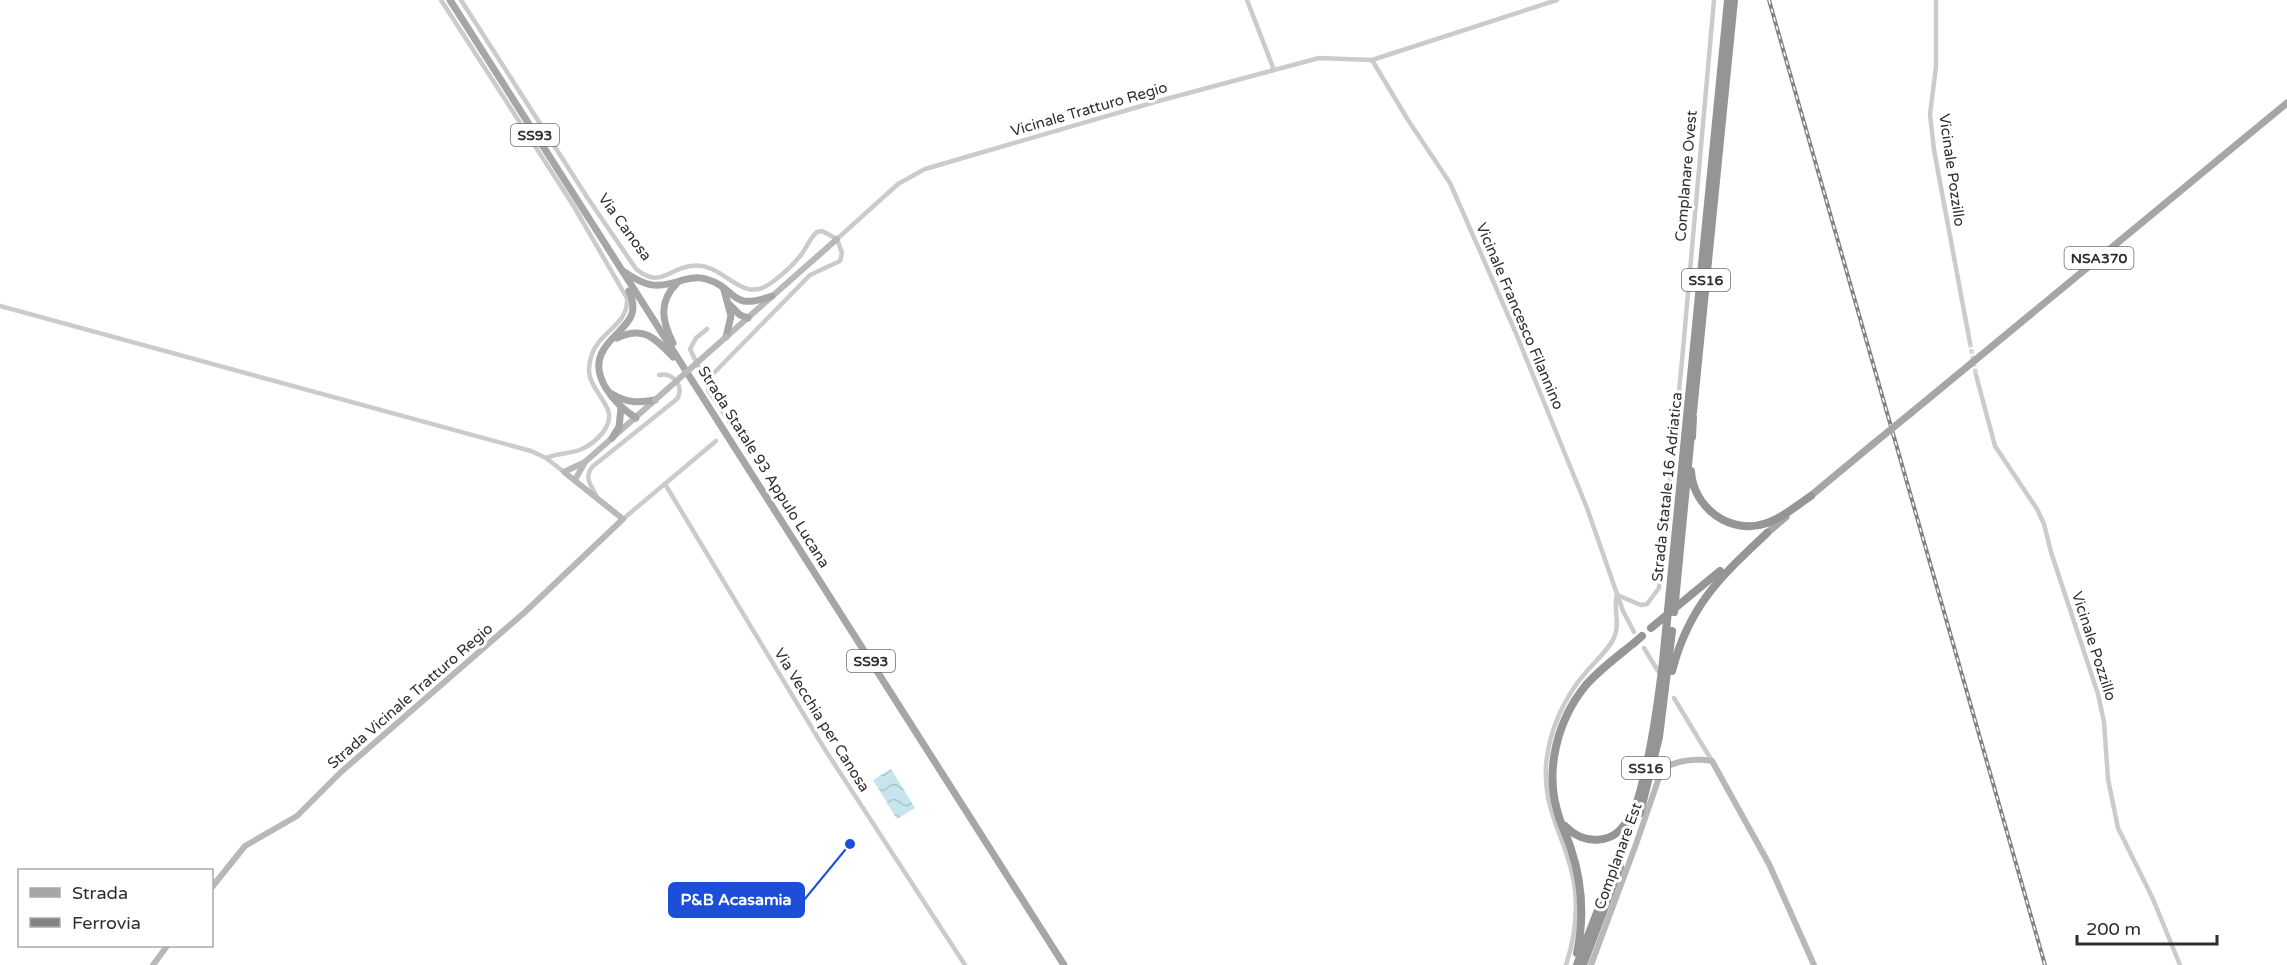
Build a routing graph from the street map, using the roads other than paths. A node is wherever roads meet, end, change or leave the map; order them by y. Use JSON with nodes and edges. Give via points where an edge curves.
{"nodes":[{"id":1,"x":441,"y":0,"type":"edge"},
{"id":2,"x":450,"y":0,"type":"edge"},
{"id":3,"x":461,"y":0,"type":"edge"},
{"id":4,"x":1247,"y":0,"type":"edge"},
{"id":5,"x":1557,"y":0,"type":"edge"},
{"id":6,"x":1714,"y":0,"type":"edge"},
{"id":7,"x":1728,"y":0,"type":"edge"},
{"id":8,"x":1734,"y":0,"type":"edge"},
{"id":9,"x":1936,"y":0,"type":"edge"},
{"id":10,"x":1372,"y":60,"type":"junction"},
{"id":11,"x":1274,"y":70,"type":"junction"},
{"id":12,"x":2287,"y":102,"type":"edge"},
{"id":13,"x":837,"y":239,"type":"junction"},
{"id":14,"x":620,"y":269,"type":"junction"},
{"id":15,"x":680,"y":281,"type":"junction"},
{"id":16,"x":724,"y":290,"type":"junction"},
{"id":17,"x":772,"y":296,"type":"junction"},
{"id":18,"x":736,"y":298,"type":"junction"},
{"id":19,"x":729,"y":304,"type":"junction"},
{"id":20,"x":0,"y":306,"type":"edge"},
{"id":21,"x":748,"y":318,"type":"junction"},
{"id":22,"x":707,"y":329,"type":"dead end"},
{"id":23,"x":726,"y":337,"type":"junction"},
{"id":24,"x":611,"y":341,"type":"junction"},
{"id":25,"x":1970,"y":343,"type":"tunnel mouth"},
{"id":26,"x":688,"y":372,"type":"junction"},
{"id":27,"x":659,"y":375,"type":"dead end"},
{"id":28,"x":1976,"y":375,"type":"tunnel mouth"},
{"id":29,"x":709,"y":378,"type":"junction"},
{"id":30,"x":655,"y":400,"type":"junction"},
{"id":31,"x":623,"y":404,"type":"junction"},
{"id":32,"x":1693,"y":417,"type":"junction"},
{"id":33,"x":636,"y":418,"type":"junction"},
{"id":34,"x":731,"y":424,"type":"dead end"},
{"id":35,"x":612,"y":438,"type":"junction"},
{"id":36,"x":716,"y":441,"type":"dead end"},
{"id":37,"x":546,"y":458,"type":"junction"},
{"id":38,"x":585,"y":462,"type":"junction"},
{"id":39,"x":564,"y":472,"type":"junction"},
{"id":40,"x":575,"y":480,"type":"junction"},
{"id":41,"x":665,"y":484,"type":"junction"},
{"id":42,"x":1811,"y":496,"type":"junction"},
{"id":43,"x":597,"y":498,"type":"junction"},
{"id":44,"x":623,"y":519,"type":"junction"},
{"id":45,"x":1767,"y":533,"type":"junction"},
{"id":46,"x":1617,"y":595,"type":"junction"},
{"id":47,"x":1638,"y":634,"type":"junction"},
{"id":48,"x":1644,"y":648,"type":"dead end"},
{"id":49,"x":1658,"y":671,"type":"dead end"},
{"id":50,"x":1674,"y":698,"type":"dead end"},
{"id":51,"x":1663,"y":712,"type":"junction"},
{"id":52,"x":1712,"y":760,"type":"junction"},
{"id":53,"x":1647,"y":762,"type":"junction"},
{"id":54,"x":1561,"y":821,"type":"junction"},
{"id":55,"x":213,"y":886,"type":"edge"},
{"id":56,"x":166,"y":947,"type":"edge"},
{"id":57,"x":153,"y":965,"type":"edge"},
{"id":58,"x":965,"y":965,"type":"edge"},
{"id":59,"x":1064,"y":965,"type":"edge"},
{"id":60,"x":1566,"y":965,"type":"edge"},
{"id":61,"x":1575,"y":965,"type":"edge"},
{"id":62,"x":1583,"y":965,"type":"edge"},
{"id":63,"x":1591,"y":965,"type":"edge"},
{"id":64,"x":1814,"y":965,"type":"edge"},
{"id":65,"x":2180,"y":965,"type":"edge"}],
"edges":[{"from":1,"to":37,"type":"street","name":"Via Canosa","via":[[568,197],[627,298],[626,313],[600,339],[590,359],[591,384],[608,410],[604,431],[581,450]]},
{"from":2,"to":14,"type":"main road","name":"Strada Statale 93 Appulo Lucana","number":"SS93"},
{"from":3,"to":13,"type":"street","name":"Via Canosa","via":[[587,197],[643,275],[666,277],[683,268],[701,266],[724,274],[744,289],[757,290],[794,262],[816,232]]},
{"from":4,"to":11,"type":"street"},
{"from":5,"to":10,"type":"street"},
{"from":6,"to":46,"type":"street","name":"Complanare Ovest","via":[[1659,588],[1647,604],[1641,605]]},
{"from":7,"to":53,"type":"highway","name":"Strada Statale 16 Adriatica","number":"SS16","via":[[1661,682]]},
{"from":8,"to":32,"type":"highway","name":"Strada Statale 16 Adriatica","number":"SS16"},
{"from":9,"to":25,"type":"street","name":"Vicinale Pozzillo","via":[[1936,67],[1930,114]]},
{"from":10,"to":11,"type":"street","name":"Vicinale Tratturo Regio","via":[[1319,58]]},
{"from":10,"to":46,"type":"street","name":"Vicinale Francesco Filannino","via":[[1450,183],[1538,386]]},
{"from":11,"to":13,"type":"street","name":"Vicinale Tratturo Regio","via":[[912,174]]},
{"from":12,"to":42,"type":"main road","number":"NSA370","bridge":true},
{"from":13,"to":17,"type":"street"},
{"from":13,"to":29,"type":"street","via":[[842,253],[840,261],[810,275]]},
{"from":14,"to":15,"type":"main road","via":[[647,285],[665,286]]},
{"from":14,"to":24,"type":"main road","via":[[634,300],[633,313]]},
{"from":14,"to":26,"type":"main road","name":"Strada Statale 93 Appulo Lucana","number":"SS93"},
{"from":15,"to":16,"type":"main road","via":[[704,278]]},
{"from":15,"to":26,"type":"main road","via":[[670,291],[662,313]]},
{"from":16,"to":18,"type":"main road"},
{"from":16,"to":19,"type":"main road"},
{"from":17,"to":18,"type":"main road","via":[[751,302]]},
{"from":17,"to":21,"type":"street"},
{"from":18,"to":21,"type":"main road"},
{"from":19,"to":21,"type":"main road"},
{"from":19,"to":23,"type":"main road","via":[[731,316]]},
{"from":20,"to":37,"type":"street"},
{"from":21,"to":23,"type":"street"},
{"from":22,"to":29,"type":"street","via":[[690,349]]},
{"from":23,"to":30,"type":"street","bridge":true},
{"from":24,"to":26,"type":"main road","via":[[623,335],[644,333],[655,338]]},
{"from":24,"to":31,"type":"main road","via":[[603,350],[600,372],[608,391]]},
{"from":26,"to":59,"type":"main road","name":"Strada Statale 93 Appulo Lucana","number":"SS93"},
{"from":27,"to":43,"type":"street","via":[[673,377],[680,394],[592,467],[587,480]]},
{"from":28,"to":65,"type":"street","name":"Vicinale Pozzillo","via":[[1995,446],[2044,524],[2098,694],[2118,828]]},
{"from":29,"to":34,"type":"street","via":[[708,390]]},
{"from":30,"to":31,"type":"main road"},
{"from":30,"to":33,"type":"street"},
{"from":31,"to":33,"type":"main road"},
{"from":31,"to":35,"type":"main road","via":[[619,427]]},
{"from":32,"to":42,"type":"highway","number":"SS16","via":[[1693,482],[1704,505],[1717,517],[1737,525],[1760,525],[1777,519]]},
{"from":32,"to":51,"type":"highway","name":"Strada Statale 16 Adriatica","number":"SS16"},
{"from":33,"to":35,"type":"street"},
{"from":35,"to":38,"type":"street"},
{"from":36,"to":41,"type":"street"},
{"from":37,"to":39,"type":"street"},
{"from":38,"to":39,"type":"street"},
{"from":38,"to":40,"type":"street"},
{"from":39,"to":40,"type":"street"},
{"from":40,"to":43,"type":"street"},
{"from":41,"to":44,"type":"street"},
{"from":41,"to":58,"type":"street","name":"Via Vecchia per Canosa","via":[[824,748]]},
{"from":42,"to":45,"type":"main road","number":"NSA370"},
{"from":43,"to":44,"type":"street"},
{"from":44,"to":55,"type":"street","name":"Strada Vicinale Tratturo Regio","via":[[297,816],[245,846]]},
{"from":45,"to":47,"type":"highway","number":"SS16","bridge":true,"via":[[1651,628]]},
{"from":45,"to":51,"type":"highway","number":"SS16","via":[[1721,577],[1697,609],[1679,647]]},
{"from":46,"to":47,"type":"street","name":"Vicinale Francesco Filannino"},
{"from":46,"to":60,"type":"street","via":[[1615,636],[1582,676],[1560,713],[1546,762],[1548,804],[1569,862],[1576,903],[1574,941]]},
{"from":47,"to":54,"type":"highway","number":"SS16","bridge":true,"via":[[1634,643],[1587,685],[1562,727],[1553,774]]},
{"from":48,"to":49,"type":"street"},
{"from":50,"to":52,"type":"street"},
{"from":51,"to":62,"type":"highway","name":"Strada Statale 16 Adriatica","number":"SS16","via":[[1636,823]]},
{"from":52,"to":63,"type":"street","name":"Complanare Est","via":[[1693,759],[1662,769]]},
{"from":52,"to":64,"type":"street","via":[[1769,864]]},
{"from":53,"to":54,"type":"highway","number":"SS16","via":[[1627,820],[1612,836],[1585,839]]},
{"from":53,"to":61,"type":"highway","name":"Strada Statale 16 Adriatica","number":"SS16","via":[[1630,823]]},
{"from":54,"to":61,"type":"highway","number":"SS16","via":[[1581,896]]},
{"from":56,"to":57,"type":"street"}]}
